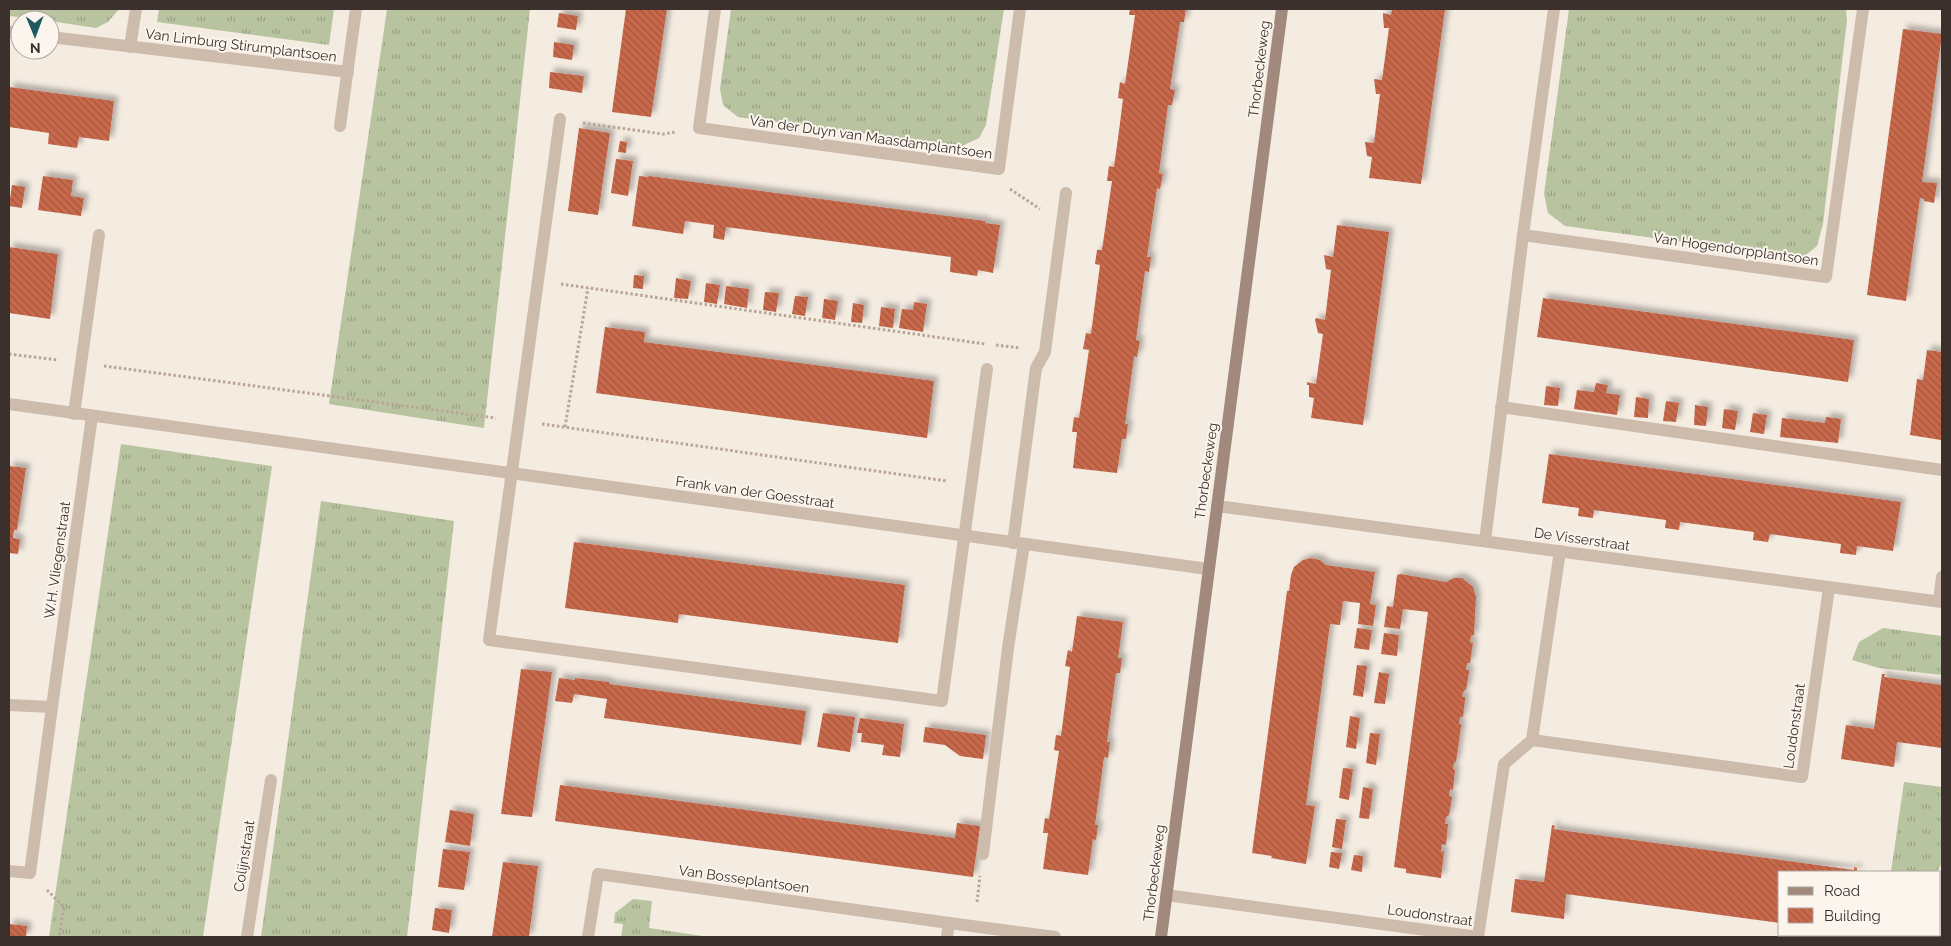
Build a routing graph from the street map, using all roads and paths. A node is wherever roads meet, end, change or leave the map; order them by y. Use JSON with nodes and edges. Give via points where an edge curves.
{"nodes":[{"id":1,"x":136,"y":9,"type":"edge"},
{"id":2,"x":356,"y":9,"type":"edge"},
{"id":3,"x":715,"y":9,"type":"edge"},
{"id":4,"x":1020,"y":9,"type":"edge"},
{"id":5,"x":1282,"y":9,"type":"edge"},
{"id":6,"x":1554,"y":9,"type":"edge"},
{"id":7,"x":1863,"y":9,"type":"edge"},
{"id":8,"x":60,"y":38,"type":"edge"},
{"id":9,"x":130,"y":47,"type":"junction"},
{"id":10,"x":348,"y":72,"type":"junction"},
{"id":11,"x":560,"y":120,"type":"joint"},
{"id":12,"x":340,"y":126,"type":"dead end"},
{"id":13,"x":699,"y":128,"type":"junction"},
{"id":14,"x":999,"y":169,"type":"junction"},
{"id":15,"x":1066,"y":193,"type":"dead end"},
{"id":16,"x":1062,"y":223,"type":"junction"},
{"id":17,"x":99,"y":235,"type":"dead end"},
{"id":18,"x":1523,"y":235,"type":"junction"},
{"id":19,"x":538,"y":281,"type":"junction"},
{"id":20,"x":588,"y":288,"type":"junction"},
{"id":21,"x":1045,"y":352,"type":"junction"},
{"id":22,"x":9,"y":354,"type":"edge"},
{"id":23,"x":82,"y":363,"type":"junction"},
{"id":24,"x":988,"y":369,"type":"dead end"},
{"id":25,"x":9,"y":404,"type":"edge"},
{"id":26,"x":1501,"y":407,"type":"junction"},
{"id":27,"x":74,"y":414,"type":"junction"},
{"id":28,"x":92,"y":416,"type":"junction"},
{"id":29,"x":519,"y":421,"type":"junction"},
{"id":30,"x":565,"y":427,"type":"junction"},
{"id":31,"x":1942,"y":470,"type":"edge"},
{"id":32,"x":512,"y":474,"type":"junction"},
{"id":33,"x":972,"y":485,"type":"junction"},
{"id":34,"x":1217,"y":506,"type":"junction"},
{"id":35,"x":965,"y":536,"type":"junction"},
{"id":36,"x":1484,"y":541,"type":"junction"},
{"id":37,"x":1018,"y":543,"type":"junction"},
{"id":38,"x":1560,"y":551,"type":"junction"},
{"id":39,"x":1208,"y":569,"type":"junction"},
{"id":40,"x":1942,"y":577,"type":"edge"},
{"id":41,"x":1829,"y":588,"type":"junction"},
{"id":42,"x":1941,"y":601,"type":"edge"},
{"id":43,"x":9,"y":705,"type":"edge"},
{"id":44,"x":52,"y":707,"type":"junction"},
{"id":45,"x":1532,"y":740,"type":"junction"},
{"id":46,"x":270,"y":780,"type":"dead end"},
{"id":47,"x":983,"y":854,"type":"joint"},
{"id":48,"x":9,"y":871,"type":"edge"},
{"id":49,"x":30,"y":873,"type":"junction"},
{"id":50,"x":1166,"y":896,"type":"junction"},
{"id":51,"x":949,"y":922,"type":"junction"},
{"id":52,"x":975,"y":926,"type":"junction"},
{"id":53,"x":59,"y":937,"type":"edge"},
{"id":54,"x":246,"y":937,"type":"edge"},
{"id":55,"x":588,"y":937,"type":"edge"},
{"id":56,"x":947,"y":937,"type":"edge"},
{"id":57,"x":1055,"y":937,"type":"edge"},
{"id":58,"x":1161,"y":937,"type":"edge"}],
"edges":[{"from":1,"to":9,"type":"street","name":"Van Limburg Stirumplantsoen"},
{"from":2,"to":10,"type":"street"},
{"from":3,"to":13,"type":"street"},
{"from":4,"to":14,"type":"street","name":"Van der Duyn van Maasdamplantsoen"},
{"from":5,"to":34,"type":"street","name":"Thorbeckeweg"},
{"from":6,"to":18,"type":"street"},
{"from":7,"to":18,"type":"street","name":"Van Hogendorpplantsoen","via":[[1826,277]]},
{"from":8,"to":9,"type":"street","name":"Van Limburg Stirumplantsoen"},
{"from":9,"to":10,"type":"street","name":"Van Limburg Stirumplantsoen"},
{"from":10,"to":12,"type":"street"},
{"from":11,"to":13,"type":"path","via":[[663,134]]},
{"from":11,"to":19,"type":"street"},
{"from":13,"to":14,"type":"street","name":"Van der Duyn van Maasdamplantsoen"},
{"from":14,"to":16,"type":"path","via":[[997,182]]},
{"from":15,"to":16,"type":"street"},
{"from":16,"to":21,"type":"street"},
{"from":17,"to":23,"type":"street"},
{"from":18,"to":26,"type":"street"},
{"from":19,"to":20,"type":"path"},
{"from":19,"to":29,"type":"street"},
{"from":20,"to":21,"type":"path"},
{"from":20,"to":30,"type":"path"},
{"from":21,"to":37,"type":"street","via":[[1036,368]]},
{"from":22,"to":23,"type":"path"},
{"from":23,"to":27,"type":"street"},
{"from":23,"to":29,"type":"path"},
{"from":24,"to":33,"type":"street"},
{"from":25,"to":27,"type":"street"},
{"from":26,"to":31,"type":"street"},
{"from":26,"to":36,"type":"street"},
{"from":27,"to":28,"type":"street"},
{"from":28,"to":32,"type":"street","name":"Frank van der Goesstraat"},
{"from":28,"to":44,"type":"street","name":"W.H. Vliegenstraat"},
{"from":29,"to":30,"type":"path"},
{"from":29,"to":32,"type":"street"},
{"from":30,"to":33,"type":"path"},
{"from":32,"to":35,"type":"street","name":"Frank van der Goesstraat"},
{"from":32,"to":35,"type":"street","via":[[489,640],[942,701]]},
{"from":33,"to":35,"type":"street"},
{"from":34,"to":36,"type":"street","name":"De Visserstraat"},
{"from":34,"to":39,"type":"street","name":"Thorbeckeweg"},
{"from":35,"to":37,"type":"street","name":"Frank van der Goesstraat"},
{"from":36,"to":38,"type":"street","name":"De Visserstraat"},
{"from":37,"to":39,"type":"street","name":"Frank van der Goesstraat"},
{"from":37,"to":47,"type":"street"},
{"from":38,"to":41,"type":"street","name":"De Visserstraat"},
{"from":38,"to":45,"type":"street"},
{"from":39,"to":50,"type":"street","name":"Thorbeckeweg"},
{"from":40,"to":42,"type":"street"},
{"from":41,"to":42,"type":"street","name":"De Visserstraat"},
{"from":41,"to":45,"type":"street","name":"Loudonstraat","via":[[1802,777]]},
{"from":43,"to":44,"type":"street"},
{"from":44,"to":49,"type":"street","name":"W.H. Vliegenstraat"},
{"from":45,"to":50,"type":"street","name":"Loudonstraat","via":[[1504,764],[1478,937]]},
{"from":46,"to":54,"type":"street","name":"Colijnstraat"},
{"from":47,"to":52,"type":"path"},
{"from":48,"to":49,"type":"street"},
{"from":49,"to":53,"type":"path","via":[[64,907]]},
{"from":50,"to":58,"type":"street","name":"Thorbeckeweg"},
{"from":51,"to":52,"type":"street","name":"Van Bosseplantsoen"},
{"from":51,"to":55,"type":"street","name":"Van Bosseplantsoen","via":[[598,874]]},
{"from":51,"to":56,"type":"street"},
{"from":52,"to":57,"type":"street","name":"Van Bosseplantsoen"}]}
